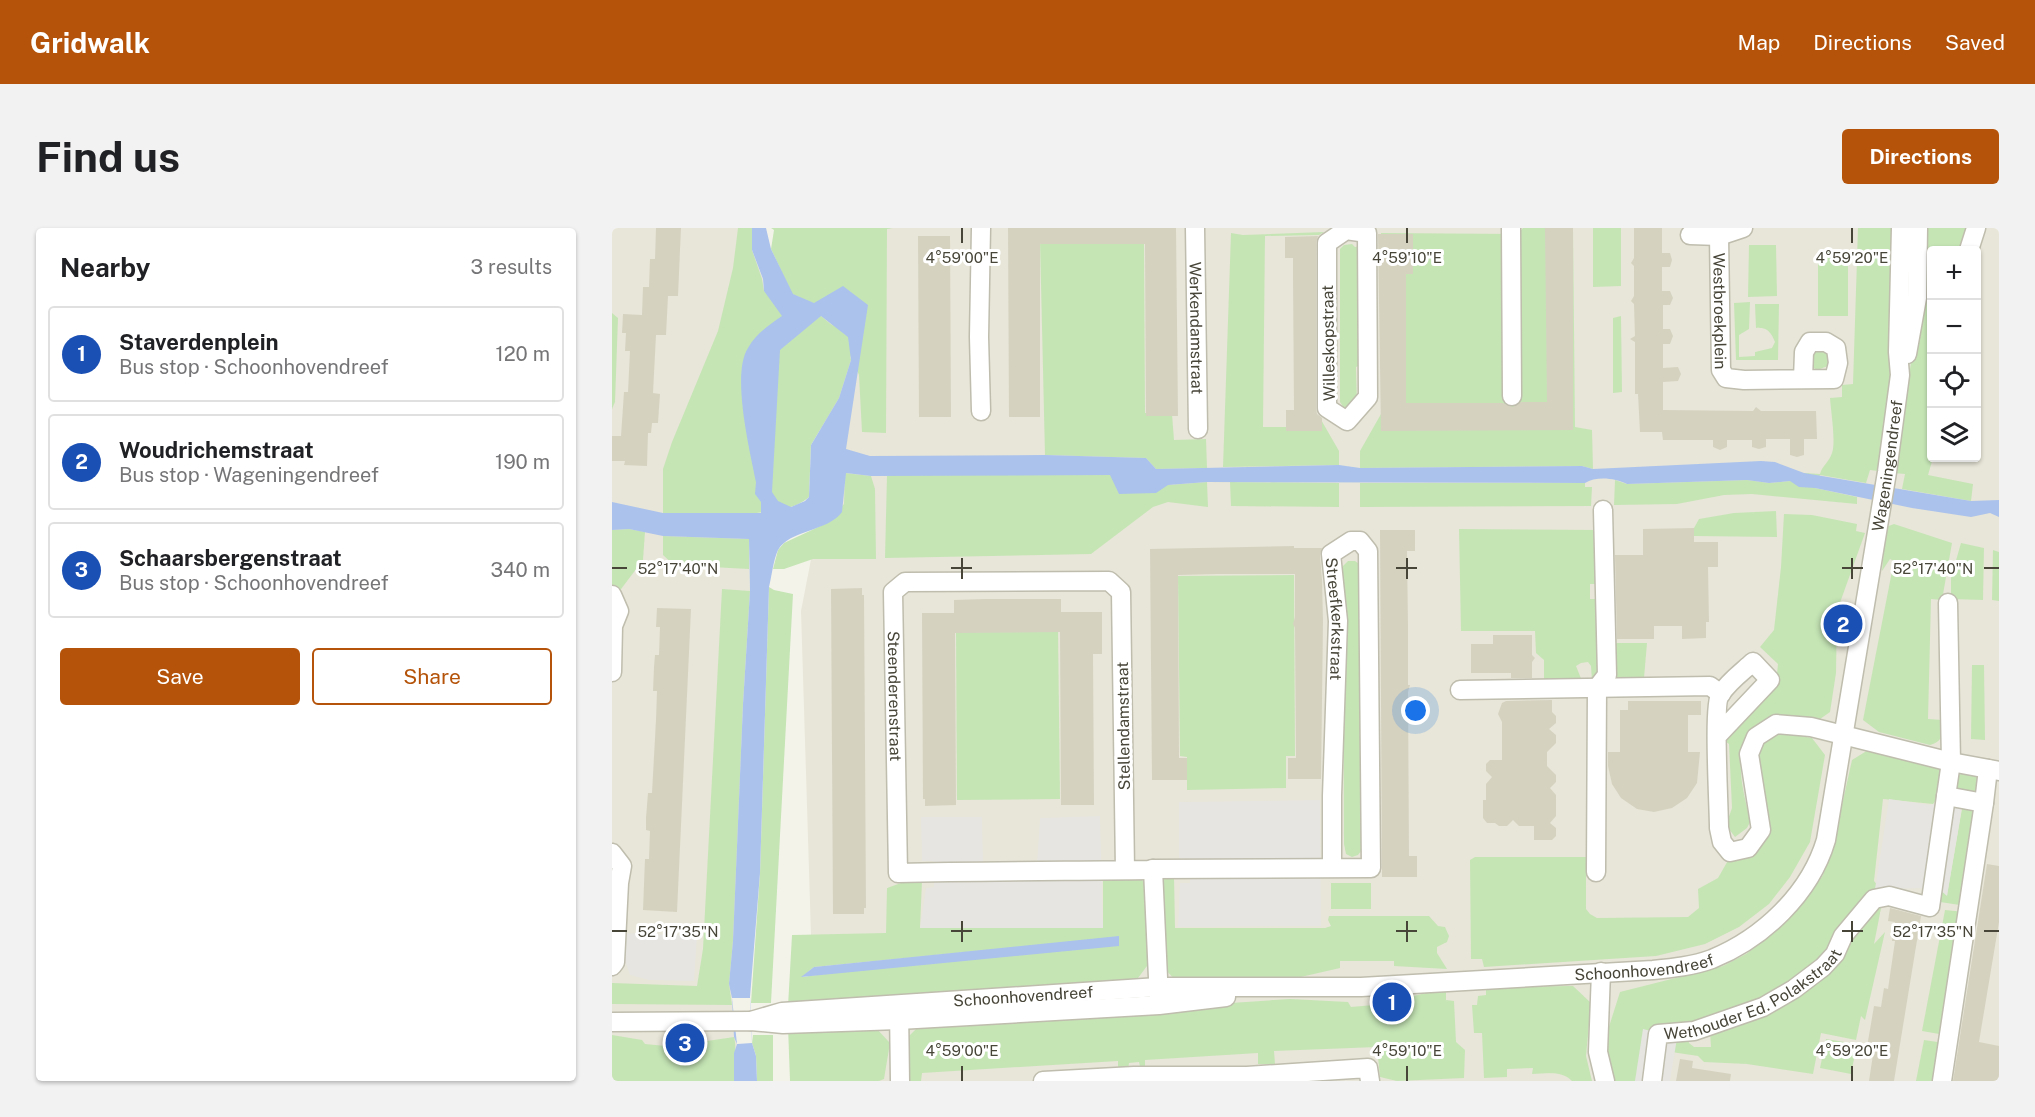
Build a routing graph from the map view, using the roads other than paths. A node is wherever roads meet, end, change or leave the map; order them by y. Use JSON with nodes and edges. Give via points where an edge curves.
{"nodes":[{"id":1,"x":981,"y":228,"type":"edge"},
{"id":2,"x":1195,"y":228,"type":"edge"},
{"id":3,"x":1511,"y":228,"type":"edge"},
{"id":4,"x":1743,"y":228,"type":"edge"},
{"id":5,"x":1901,"y":228,"type":"edge"},
{"id":6,"x":1918,"y":228,"type":"edge"},
{"id":7,"x":1976,"y":228,"type":"edge"},
{"id":8,"x":1346,"y":229,"type":"edge"},
{"id":9,"x":1690,"y":235,"type":"dead end"},
{"id":10,"x":1719,"y":236,"type":"junction"},
{"id":11,"x":1970,"y":246,"type":"edge"},
{"id":12,"x":1900,"y":375,"type":"junction"},
{"id":13,"x":1803,"y":379,"type":"dead end"},
{"id":14,"x":1512,"y":396,"type":"dead end"},
{"id":15,"x":978,"y":411,"type":"dead end"},
{"id":16,"x":1198,"y":429,"type":"dead end"},
{"id":17,"x":1603,"y":510,"type":"dead end"},
{"id":18,"x":900,"y":586,"type":"joint"},
{"id":19,"x":612,"y":595,"type":"edge"},
{"id":20,"x":1948,"y":603,"type":"dead end"},
{"id":21,"x":612,"y":626,"type":"edge"},
{"id":22,"x":612,"y":672,"type":"edge"},
{"id":23,"x":1597,"y":688,"type":"junction"},
{"id":24,"x":1460,"y":690,"type":"dead end"},
{"id":25,"x":1721,"y":693,"type":"junction"},
{"id":26,"x":1844,"y":735,"type":"junction"},
{"id":27,"x":1717,"y":736,"type":"junction"},
{"id":28,"x":1951,"y":762,"type":"junction"},
{"id":29,"x":1994,"y":770,"type":"edge"},
{"id":30,"x":1946,"y":796,"type":"junction"},
{"id":31,"x":1984,"y":803,"type":"junction"},
{"id":32,"x":612,"y":853,"type":"edge"},
{"id":33,"x":1332,"y":868,"type":"junction"},
{"id":34,"x":1153,"y":869,"type":"junction"},
{"id":35,"x":1125,"y":870,"type":"junction"},
{"id":36,"x":1596,"y":872,"type":"dead end"},
{"id":37,"x":616,"y":883,"type":"edge"},
{"id":38,"x":612,"y":966,"type":"edge"},
{"id":39,"x":1601,"y":972,"type":"junction"},
{"id":40,"x":1158,"y":996,"type":"junction"},
{"id":41,"x":899,"y":1012,"type":"junction"},
{"id":42,"x":612,"y":1022,"type":"edge"},
{"id":43,"x":1286,"y":1077,"type":"edge"},
{"id":44,"x":900,"y":1081,"type":"edge"},
{"id":45,"x":1043,"y":1081,"type":"edge"},
{"id":46,"x":1370,"y":1081,"type":"edge"},
{"id":47,"x":1605,"y":1081,"type":"edge"},
{"id":48,"x":1652,"y":1081,"type":"edge"},
{"id":49,"x":1942,"y":1081,"type":"edge"}],
"edges":[{"from":1,"to":15,"type":"street"},
{"from":2,"to":16,"type":"street","name":"Werkendamstraat"},
{"from":3,"to":14,"type":"street"},
{"from":4,"to":10,"type":"street","name":"Westbroekplein"},
{"from":5,"to":12,"type":"street","name":"Wageningendreef"},
{"from":6,"to":12,"type":"street","name":"Wageningendreef","via":[[1917,298]]},
{"from":7,"to":11,"type":"street"},
{"from":8,"to":8,"type":"street","name":"Willeskopstraat","via":[[1327,243],[1327,408],[1347,421],[1368,397],[1368,385],[1367,233]]},
{"from":9,"to":10,"type":"street","name":"Westbroekplein"},
{"from":10,"to":13,"type":"street","name":"Westbroekplein","via":[[1721,370],[1726,378],[1744,380]]},
{"from":12,"to":26,"type":"street","name":"Wageningendreef"},
{"from":17,"to":23,"type":"street","via":[[1607,675]]},
{"from":18,"to":35,"type":"street","name":"Stellendamstraat","via":[[905,582],[1109,581],[1121,592]]},
{"from":18,"to":35,"type":"street","name":"Steenderenstraat","via":[[893,592],[898,873]]},
{"from":19,"to":21,"type":"street","via":[[619,611]]},
{"from":20,"to":28,"type":"street","name":"Wethouder Ed. Polakstraat"},
{"from":21,"to":22,"type":"street"},
{"from":23,"to":24,"type":"street"},
{"from":23,"to":25,"type":"street","via":[[1710,686]]},
{"from":23,"to":36,"type":"street"},
{"from":25,"to":27,"type":"street","via":[[1717,701]]},
{"from":25,"to":27,"type":"street","via":[[1753,662],[1770,680]]},
{"from":26,"to":27,"type":"street","via":[[1776,724],[1756,737],[1749,754],[1761,831],[1748,848],[1730,852],[1722,842],[1719,828]]},
{"from":26,"to":28,"type":"street"},
{"from":26,"to":39,"type":"street","name":"Schoonhovendreef","via":[[1821,857],[1790,903],[1771,923],[1727,952],[1697,964]]},
{"from":28,"to":29,"type":"street"},
{"from":28,"to":30,"type":"street","name":"Wethouder Ed. Polakstraat"},
{"from":29,"to":31,"type":"street"},
{"from":30,"to":31,"type":"street"},
{"from":30,"to":48,"type":"street","name":"Wethouder Ed. Polakstraat","via":[[1930,907],[1889,896],[1874,900],[1843,936],[1835,954],[1794,989],[1763,1007],[1694,1031],[1658,1034]]},
{"from":31,"to":49,"type":"street"},
{"from":32,"to":37,"type":"street","via":[[622,866]]},
{"from":33,"to":33,"type":"street","name":"Streefkerkstraat","via":[[1371,868],[1368,551],[1360,541],[1351,541],[1331,554],[1338,621]]},
{"from":33,"to":34,"type":"street"},
{"from":34,"to":35,"type":"street"},
{"from":34,"to":40,"type":"street"},
{"from":37,"to":38,"type":"street"},
{"from":39,"to":40,"type":"street","name":"Schoonhovendreef"},
{"from":39,"to":47,"type":"street","via":[[1599,1052]]},
{"from":40,"to":41,"type":"street","name":"Schoonhovendreef"},
{"from":41,"to":42,"type":"street","name":"Schoonhovendreef","via":[[783,1024]]},
{"from":41,"to":44,"type":"street"},
{"from":43,"to":45,"type":"street","via":[[1134,1076]]},
{"from":43,"to":46,"type":"street","via":[[1368,1068]]}]}
